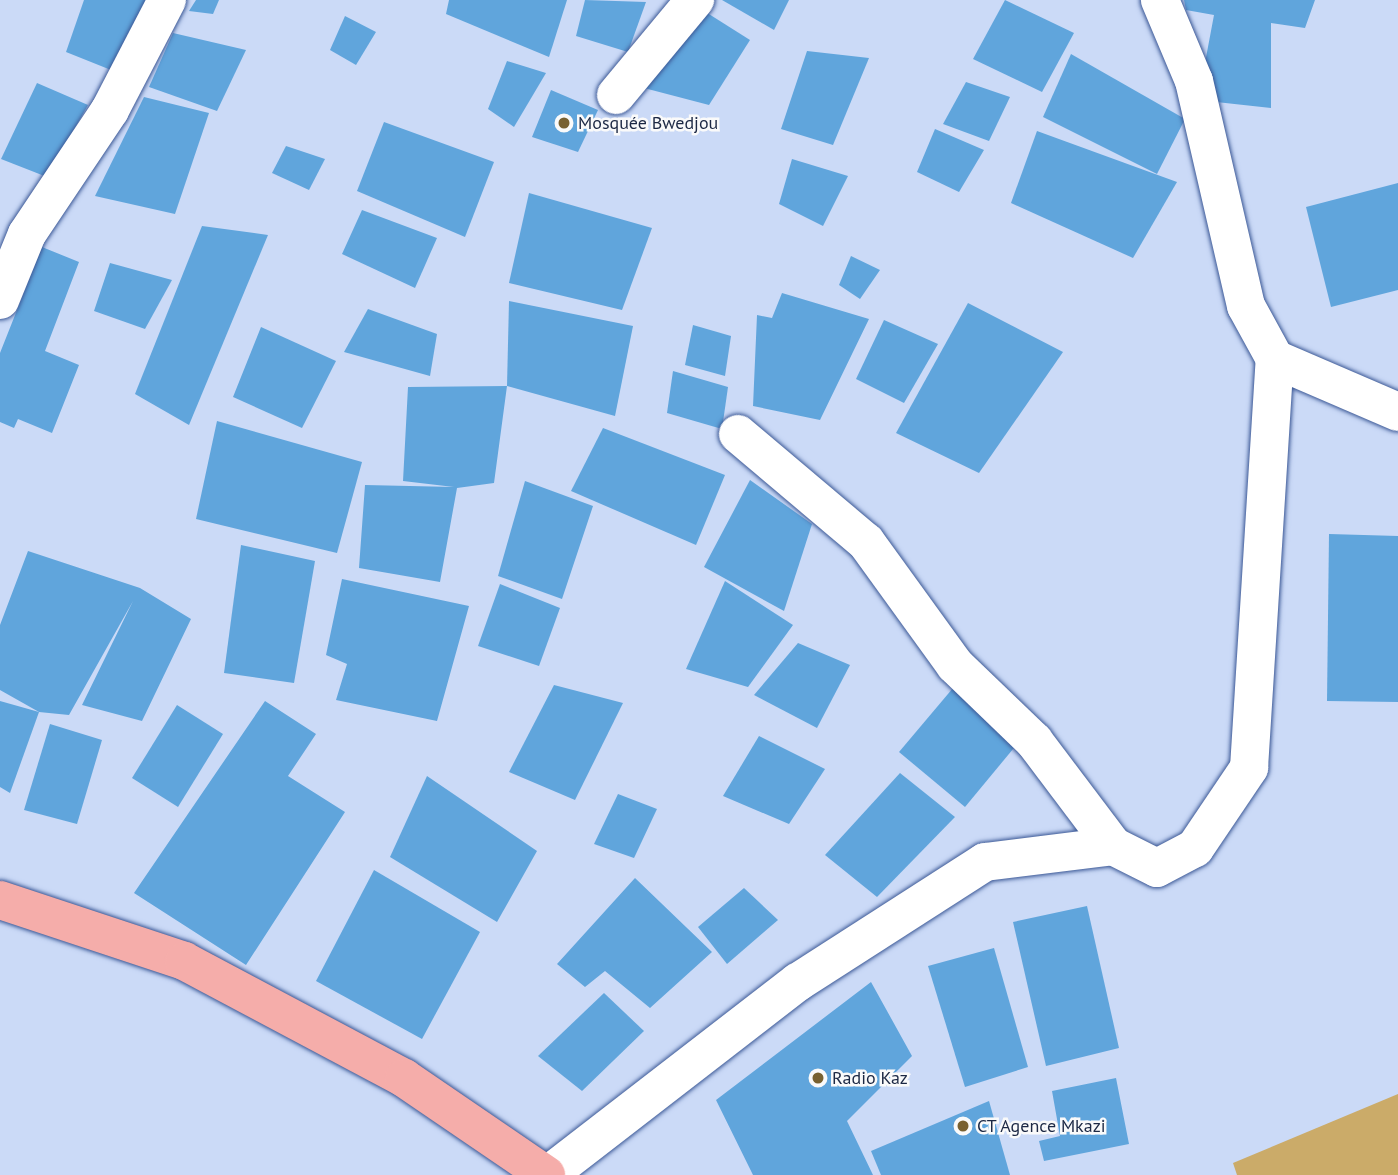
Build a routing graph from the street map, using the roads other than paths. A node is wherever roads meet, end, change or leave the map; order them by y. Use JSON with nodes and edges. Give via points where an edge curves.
{"nodes":[{"id":1,"x":167,"y":0,"type":"edge"},
{"id":2,"x":695,"y":0,"type":"edge"},
{"id":3,"x":1160,"y":0,"type":"edge"},
{"id":4,"x":616,"y":95,"type":"dead end"},
{"id":5,"x":0,"y":300,"type":"edge"},
{"id":6,"x":1275,"y":359,"type":"junction"},
{"id":7,"x":1398,"y":412,"type":"edge"},
{"id":8,"x":738,"y":434,"type":"dead end"},
{"id":9,"x":1113,"y":846,"type":"junction"},
{"id":10,"x":0,"y":900,"type":"edge"},
{"id":11,"x":547,"y":1175,"type":"edge"}],
"edges":[{"from":1,"to":5,"type":"street","via":[[110,110],[27,234]]},
{"from":2,"to":4,"type":"street"},
{"from":3,"to":6,"type":"street","via":[[1194,81],[1246,306]]},
{"from":6,"to":7,"type":"street"},
{"from":6,"to":9,"type":"street","via":[[1250,768],[1195,848],[1157,867]]},
{"from":8,"to":9,"type":"street","via":[[866,542],[955,665],[1034,741]]},
{"from":9,"to":11,"type":"street","via":[[985,862],[798,982]]},
{"from":10,"to":11,"type":"main road","via":[[184,961],[404,1078]]}]}
